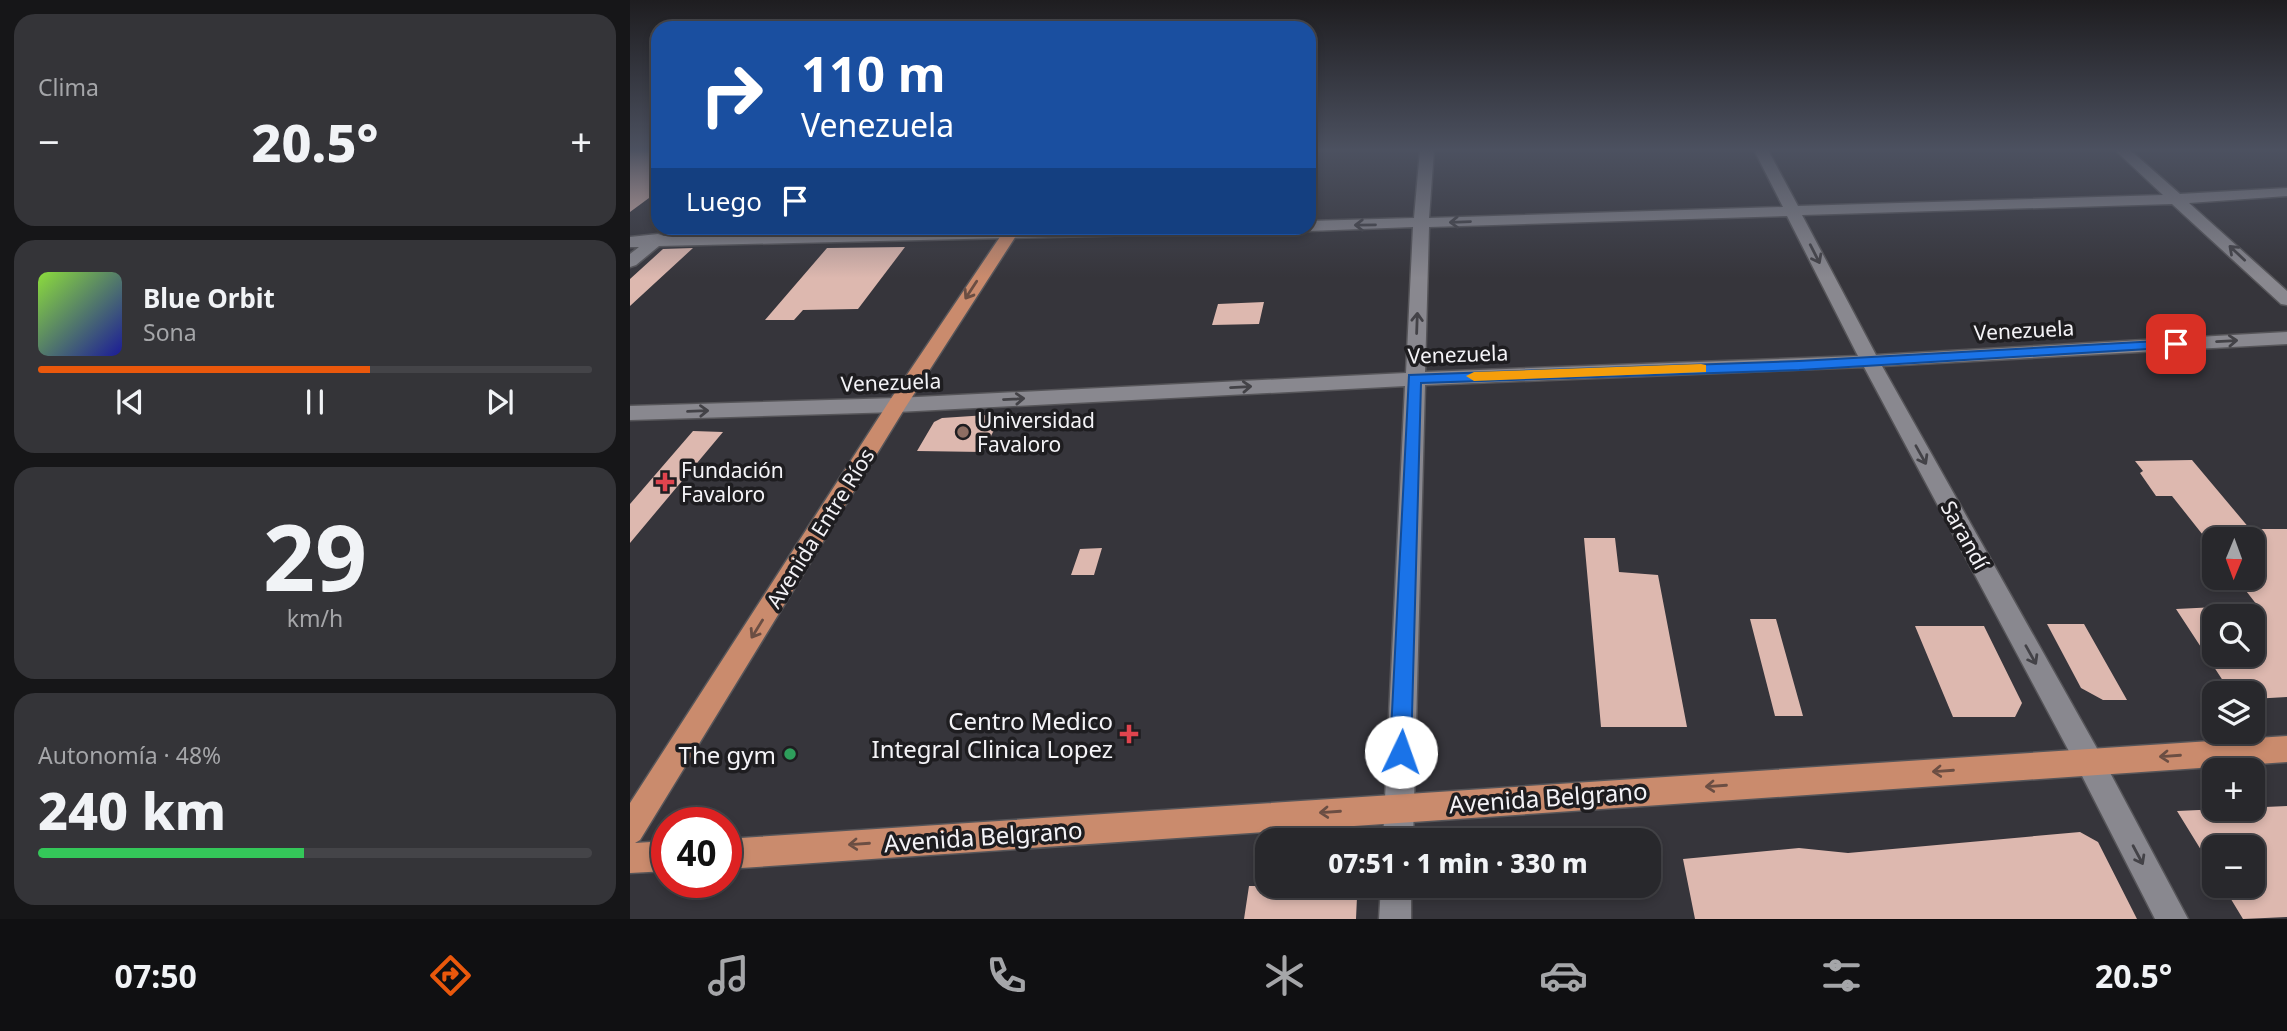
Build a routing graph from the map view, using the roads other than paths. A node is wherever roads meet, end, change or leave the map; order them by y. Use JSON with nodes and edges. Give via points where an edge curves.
{"nodes":[{"id":1,"x":1423,"y":193,"type":"edge"},
{"id":2,"x":1784,"y":193,"type":"edge"},
{"id":3,"x":2172,"y":193,"type":"edge"},
{"id":4,"x":2273,"y":193,"type":"edge"},
{"id":5,"x":2179,"y":199,"type":"junction"},
{"id":6,"x":1793,"y":209,"type":"junction"},
{"id":7,"x":1421,"y":223,"type":"junction"},
{"id":8,"x":1316,"y":226,"type":"edge"},
{"id":9,"x":664,"y":235,"type":"edge"},
{"id":10,"x":863,"y":235,"type":"edge"},
{"id":11,"x":1008,"y":235,"type":"edge"},
{"id":12,"x":630,"y":242,"type":"edge"},
{"id":13,"x":655,"y":242,"type":"junction"},
{"id":14,"x":630,"y":262,"type":"edge"},
{"id":15,"x":2287,"y":300,"type":"edge"},
{"id":16,"x":2287,"y":338,"type":"edge"},
{"id":17,"x":1870,"y":361,"type":"junction"},
{"id":18,"x":1414,"y":379,"type":"junction"},
{"id":19,"x":897,"y":405,"type":"junction"},
{"id":20,"x":630,"y":413,"type":"edge"},
{"id":21,"x":2287,"y":748,"type":"edge"},
{"id":22,"x":2089,"y":761,"type":"junction"},
{"id":23,"x":1398,"y":807,"type":"junction"},
{"id":24,"x":1398,"y":828,"type":"edge"},
{"id":25,"x":630,"y":830,"type":"edge"},
{"id":26,"x":742,"y":853,"type":"edge"},
{"id":27,"x":651,"y":857,"type":"edge"},
{"id":28,"x":630,"y":858,"type":"edge"},
{"id":29,"x":1396,"y":898,"type":"edge"},
{"id":30,"x":1395,"y":919,"type":"edge"},
{"id":31,"x":2172,"y":919,"type":"edge"}],
"edges":[{"from":1,"to":7,"type":"street"},
{"from":2,"to":6,"type":"street","name":"Sarandí"},
{"from":3,"to":5,"type":"street"},
{"from":4,"to":5,"type":"street"},
{"from":5,"to":6,"type":"street"},
{"from":15,"to":5,"type":"street","one_way":true},
{"from":6,"to":7,"type":"street","one_way":true},
{"from":6,"to":17,"type":"street","name":"Sarandí","one_way":true},
{"from":7,"to":8,"type":"street","one_way":true},
{"from":18,"to":7,"type":"street","one_way":true},
{"from":9,"to":13,"type":"street"},
{"from":10,"to":13,"type":"street"},
{"from":11,"to":19,"type":"main road","name":"Avenida Entre Ríos","one_way":true},
{"from":12,"to":13,"type":"street"},
{"from":13,"to":14,"type":"street"},
{"from":17,"to":16,"type":"street","name":"Venezuela","one_way":true},
{"from":17,"to":18,"type":"street","name":"Venezuela"},
{"from":17,"to":22,"type":"street","name":"Sarandí","one_way":true},
{"from":19,"to":18,"type":"street","name":"Venezuela","one_way":true},
{"from":18,"to":23,"type":"street"},
{"from":20,"to":19,"type":"street","name":"Venezuela","one_way":true},
{"from":19,"to":25,"type":"main road","name":"Avenida Entre Ríos","one_way":true},
{"from":21,"to":22,"type":"main road","name":"Avenida Belgrano","one_way":true},
{"from":22,"to":23,"type":"main road","name":"Avenida Belgrano","one_way":true},
{"from":22,"to":31,"type":"street","name":"Sarandí","one_way":true},
{"from":23,"to":24,"type":"street"},
{"from":23,"to":26,"type":"main road","name":"Avenida Belgrano","one_way":true},
{"from":27,"to":28,"type":"main road"},
{"from":29,"to":30,"type":"street"}]}
